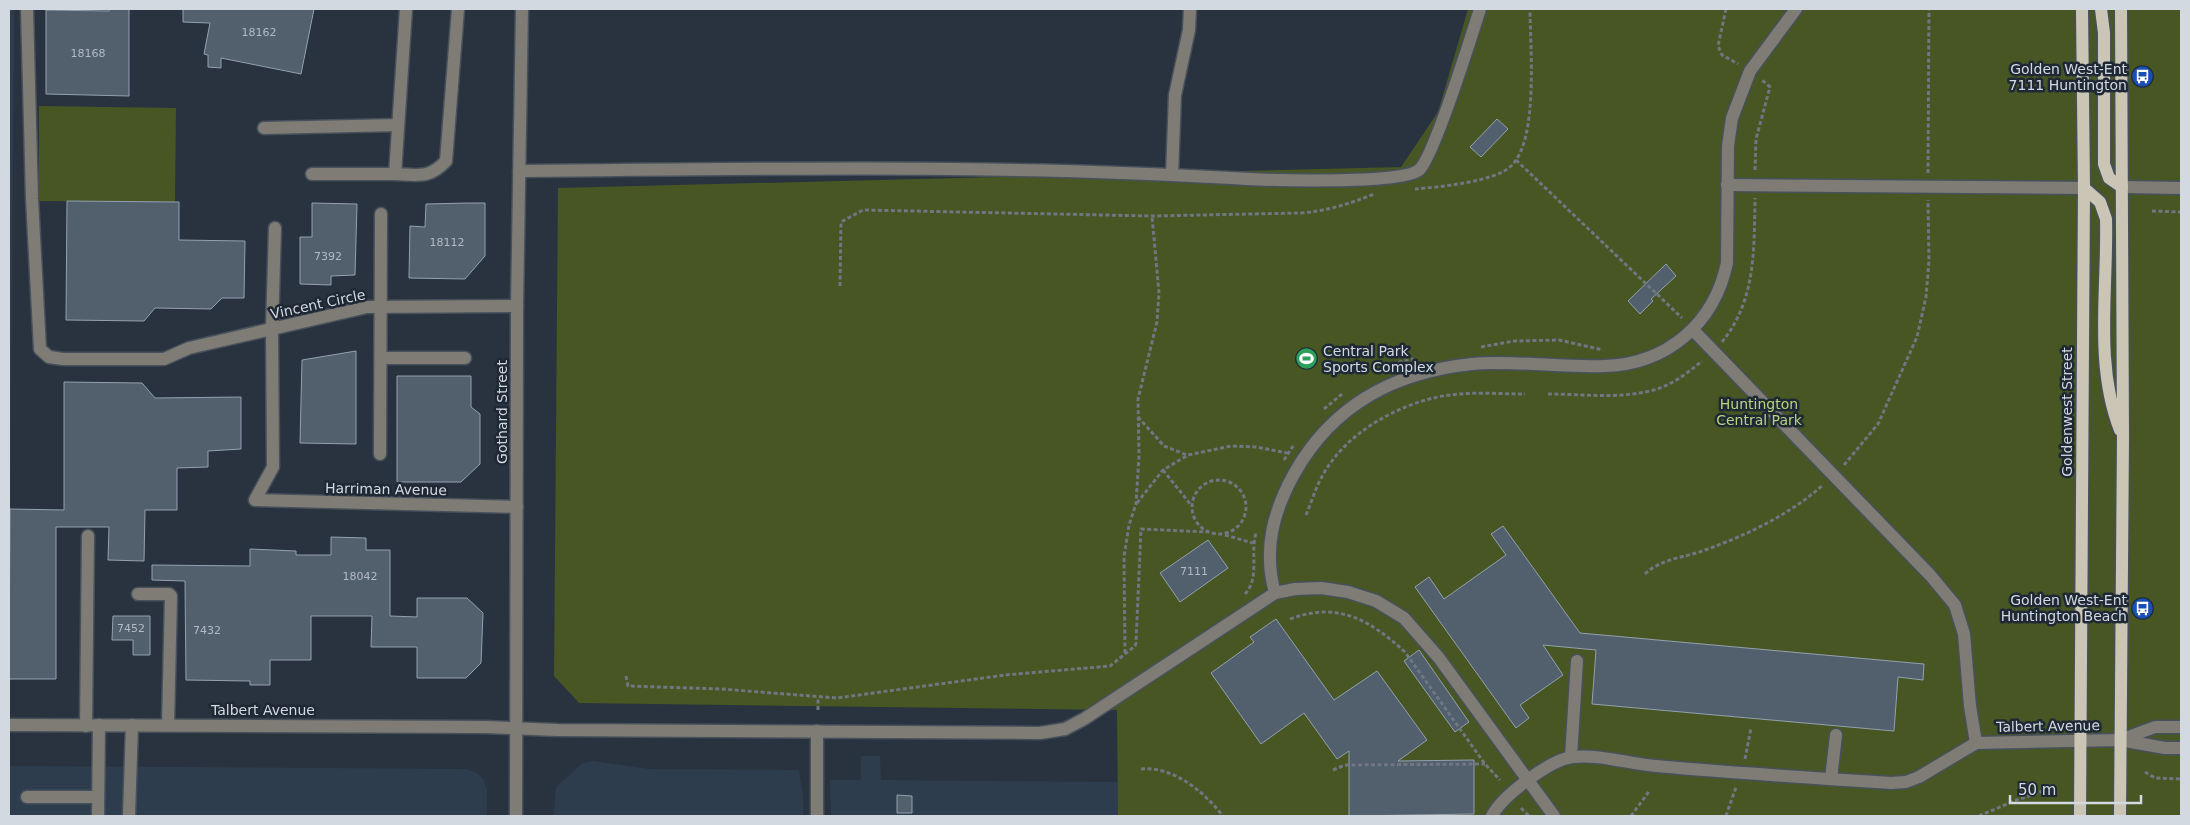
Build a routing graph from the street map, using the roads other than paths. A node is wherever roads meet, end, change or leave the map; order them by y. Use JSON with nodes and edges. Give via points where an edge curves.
{"nodes":[{"id":1,"x":28,"y":9,"type":"edge"},
{"id":2,"x":406,"y":9,"type":"edge"},
{"id":3,"x":458,"y":9,"type":"edge"},
{"id":4,"x":522,"y":9,"type":"edge"},
{"id":5,"x":1190,"y":9,"type":"edge"},
{"id":6,"x":1480,"y":9,"type":"edge"},
{"id":7,"x":1796,"y":9,"type":"edge"},
{"id":8,"x":2082,"y":9,"type":"edge"},
{"id":9,"x":2101,"y":9,"type":"edge"},
{"id":10,"x":2122,"y":9,"type":"edge"},
{"id":11,"x":398,"y":124,"type":"junction"},
{"id":12,"x":264,"y":128,"type":"dead end"},
{"id":13,"x":519,"y":171,"type":"junction"},
{"id":14,"x":312,"y":174,"type":"dead end"},
{"id":15,"x":395,"y":174,"type":"junction"},
{"id":16,"x":1172,"y":175,"type":"junction"},
{"id":17,"x":1727,"y":185,"type":"junction"},
{"id":18,"x":2122,"y":186,"type":"junction"},
{"id":19,"x":2084,"y":188,"type":"junction"},
{"id":20,"x":2181,"y":188,"type":"edge"},
{"id":21,"x":382,"y":214,"type":"dead end"},
{"id":22,"x":275,"y":228,"type":"dead end"},
{"id":23,"x":516,"y":306,"type":"junction"},
{"id":24,"x":382,"y":307,"type":"junction"},
{"id":25,"x":272,"y":329,"type":"junction"},
{"id":26,"x":1693,"y":330,"type":"junction"},
{"id":27,"x":381,"y":358,"type":"junction"},
{"id":28,"x":465,"y":358,"type":"dead end"},
{"id":29,"x":2123,"y":437,"type":"junction"},
{"id":30,"x":380,"y":454,"type":"dead end"},
{"id":31,"x":517,"y":507,"type":"junction"},
{"id":32,"x":88,"y":536,"type":"dead end"},
{"id":33,"x":1275,"y":593,"type":"junction"},
{"id":34,"x":138,"y":594,"type":"dead end"},
{"id":35,"x":1577,"y":661,"type":"dead end"},
{"id":36,"x":9,"y":725,"type":"edge"},
{"id":37,"x":99,"y":725,"type":"junction"},
{"id":38,"x":132,"y":725,"type":"junction"},
{"id":39,"x":168,"y":725,"type":"junction"},
{"id":40,"x":86,"y":726,"type":"junction"},
{"id":41,"x":2181,"y":727,"type":"edge"},
{"id":42,"x":517,"y":728,"type":"junction"},
{"id":43,"x":817,"y":731,"type":"junction"},
{"id":44,"x":1836,"y":735,"type":"dead end"},
{"id":45,"x":2080,"y":740,"type":"junction"},
{"id":46,"x":2120,"y":740,"type":"junction"},
{"id":47,"x":1976,"y":743,"type":"junction"},
{"id":48,"x":2181,"y":748,"type":"edge"},
{"id":49,"x":1571,"y":757,"type":"junction"},
{"id":50,"x":1831,"y":779,"type":"junction"},
{"id":51,"x":1528,"y":780,"type":"junction"},
{"id":52,"x":27,"y":797,"type":"dead end"},
{"id":53,"x":98,"y":797,"type":"junction"},
{"id":54,"x":98,"y":816,"type":"edge"},
{"id":55,"x":129,"y":816,"type":"edge"},
{"id":56,"x":516,"y":816,"type":"edge"},
{"id":57,"x":817,"y":816,"type":"edge"},
{"id":58,"x":1492,"y":816,"type":"edge"},
{"id":59,"x":1554,"y":816,"type":"edge"},
{"id":60,"x":2080,"y":816,"type":"edge"},
{"id":61,"x":2120,"y":816,"type":"edge"}],
"edges":[{"from":1,"to":25,"type":"street","name":"Vincent Circle","via":[[32,199],[40,349],[49,356],[63,359],[164,359],[189,348]]},
{"from":2,"to":11,"type":"street"},
{"from":3,"to":15,"type":"street","via":[[446,161],[428,175]]},
{"from":4,"to":13,"type":"street","name":"Gothard Street"},
{"from":5,"to":16,"type":"street","via":[[1189,30],[1175,95]]},
{"from":6,"to":16,"type":"street","via":[[1428,156],[1418,170],[1403,176],[1364,179],[1263,180]]},
{"from":7,"to":17,"type":"street","via":[[1750,71],[1732,118]]},
{"from":8,"to":19,"type":"main road","name":"Goldenwest Street"},
{"from":9,"to":18,"type":"main road","via":[[2104,33],[2104,164],[2109,178]]},
{"from":10,"to":18,"type":"main road"},
{"from":11,"to":12,"type":"street"},
{"from":11,"to":15,"type":"street"},
{"from":13,"to":16,"type":"street","via":[[839,169]]},
{"from":13,"to":23,"type":"street","name":"Gothard Street"},
{"from":14,"to":15,"type":"street"},
{"from":17,"to":19,"type":"street"},
{"from":17,"to":26,"type":"street","via":[[1728,264],[1724,282],[1707,314]]},
{"from":18,"to":20,"type":"street"},
{"from":18,"to":29,"type":"main road"},
{"from":19,"to":29,"type":"main road","via":[[2100,202],[2106,219],[2106,381]]},
{"from":19,"to":45,"type":"main road","name":"Goldenwest Street"},
{"from":21,"to":24,"type":"street"},
{"from":22,"to":25,"type":"street"},
{"from":23,"to":24,"type":"street","name":"Vincent Circle"},
{"from":23,"to":31,"type":"street","name":"Gothard Street"},
{"from":24,"to":25,"type":"street","name":"Vincent Circle","via":[[368,307]]},
{"from":24,"to":27,"type":"street"},
{"from":25,"to":31,"type":"street","name":"Harriman Avenue","via":[[273,467],[255,500]]},
{"from":26,"to":33,"type":"street","via":[[1670,347],[1640,361],[1605,366],[1473,364],[1418,373],[1375,390],[1333,421],[1302,458],[1286,488],[1269,548],[1268,562]]},
{"from":26,"to":47,"type":"street","via":[[1930,575],[1955,605],[1964,634]]},
{"from":27,"to":28,"type":"street"},
{"from":27,"to":30,"type":"street"},
{"from":29,"to":46,"type":"main road"},
{"from":31,"to":42,"type":"street","name":"Gothard Street"},
{"from":32,"to":40,"type":"street"},
{"from":33,"to":43,"type":"street","name":"Talbert Avenue","via":[[1065,729],[1040,733]]},
{"from":33,"to":51,"type":"street","via":[[1295,588],[1348,592],[1376,601],[1404,618],[1439,658]]},
{"from":34,"to":39,"type":"street","via":[[171,596]]},
{"from":35,"to":49,"type":"street"},
{"from":36,"to":40,"type":"street","name":"Talbert Avenue"},
{"from":37,"to":38,"type":"street","name":"Talbert Avenue"},
{"from":37,"to":40,"type":"street","name":"Talbert Avenue"},
{"from":37,"to":53,"type":"street"},
{"from":38,"to":39,"type":"street","name":"Talbert Avenue"},
{"from":38,"to":55,"type":"street"},
{"from":39,"to":42,"type":"street","name":"Talbert Avenue"},
{"from":41,"to":46,"type":"street","via":[[2155,727]]},
{"from":42,"to":43,"type":"street","name":"Talbert Avenue"},
{"from":42,"to":56,"type":"street","name":"Gothard Street"},
{"from":43,"to":57,"type":"street"},
{"from":44,"to":50,"type":"street"},
{"from":45,"to":46,"type":"street","name":"Talbert Avenue"},
{"from":45,"to":47,"type":"street","name":"Talbert Avenue"},
{"from":45,"to":60,"type":"main road","name":"Goldenwest Street"},
{"from":46,"to":48,"type":"street"},
{"from":46,"to":61,"type":"main road"},
{"from":47,"to":50,"type":"street","via":[[1906,782]]},
{"from":49,"to":50,"type":"street"},
{"from":49,"to":51,"type":"street"},
{"from":51,"to":58,"type":"street","via":[[1506,798]]},
{"from":51,"to":59,"type":"street"},
{"from":52,"to":53,"type":"street"},
{"from":53,"to":54,"type":"street"}]}
